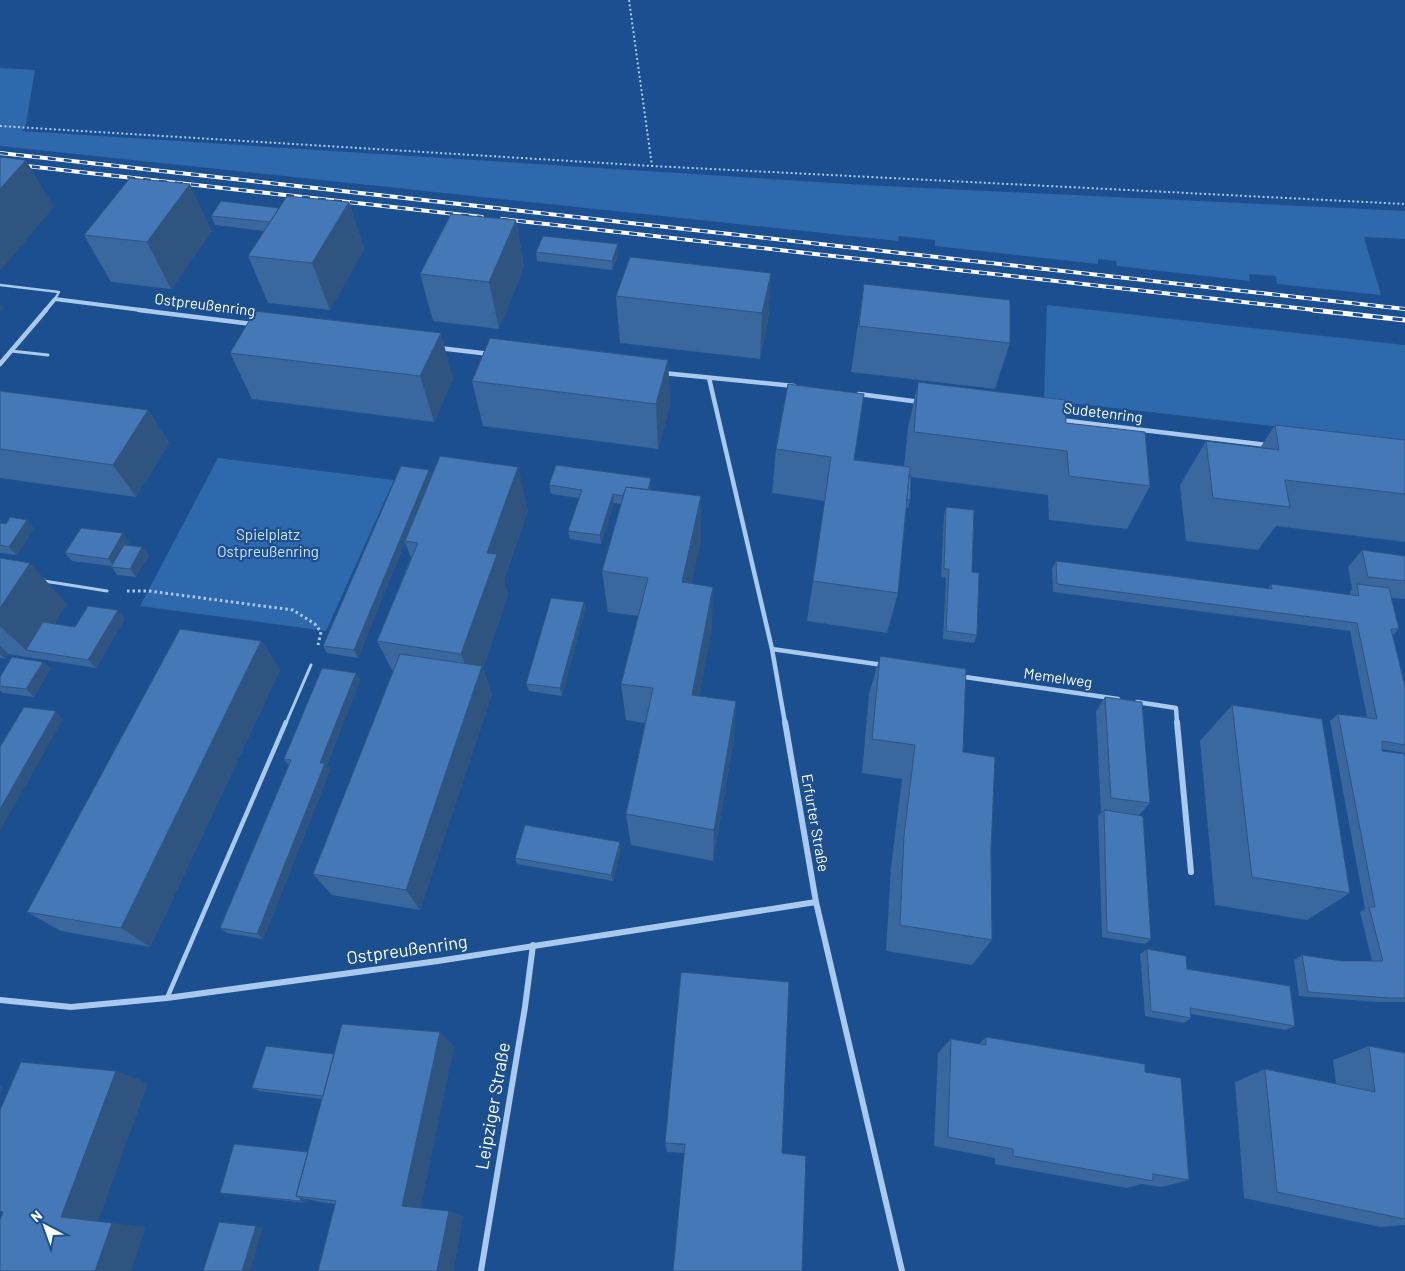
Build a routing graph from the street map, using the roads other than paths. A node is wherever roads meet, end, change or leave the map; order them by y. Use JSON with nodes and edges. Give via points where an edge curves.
{"nodes":[{"id":1,"x":0,"y":285,"type":"edge"},
{"id":2,"x":55,"y":299,"type":"junction"},
{"id":3,"x":257,"y":325,"type":"edge"},
{"id":4,"x":432,"y":347,"type":"edge"},
{"id":5,"x":10,"y":351,"type":"junction"},
{"id":6,"x":48,"y":355,"type":"dead end"},
{"id":7,"x":499,"y":355,"type":"edge"},
{"id":8,"x":0,"y":364,"type":"edge"},
{"id":9,"x":661,"y":373,"type":"edge"},
{"id":10,"x":709,"y":378,"type":"junction"},
{"id":11,"x":796,"y":386,"type":"edge"},
{"id":12,"x":855,"y":393,"type":"edge"},
{"id":13,"x":923,"y":402,"type":"edge"},
{"id":14,"x":1053,"y":419,"type":"edge"},
{"id":15,"x":1276,"y":446,"type":"edge"},
{"id":16,"x":39,"y":581,"type":"dead end"},
{"id":17,"x":107,"y":591,"type":"road end"},
{"id":18,"x":772,"y":649,"type":"junction"},
{"id":19,"x":311,"y":665,"type":"road end"},
{"id":20,"x":886,"y":665,"type":"edge"},
{"id":21,"x":952,"y":675,"type":"edge"},
{"id":22,"x":1191,"y":872,"type":"dead end"},
{"id":23,"x":816,"y":902,"type":"junction"},
{"id":24,"x":533,"y":945,"type":"junction"},
{"id":25,"x":166,"y":998,"type":"junction"},
{"id":26,"x":0,"y":1000,"type":"edge"},
{"id":27,"x":480,"y":1271,"type":"edge"},
{"id":28,"x":902,"y":1271,"type":"edge"}],
"edges":[{"from":1,"to":2,"type":"lane","name":"Ostpreußenring","via":[[59,292]]},
{"from":2,"to":3,"type":"street","name":"Ostpreußenring"},
{"from":2,"to":5,"type":"street"},
{"from":4,"to":7,"type":"street"},
{"from":5,"to":6,"type":"lane"},
{"from":5,"to":8,"type":"street"},
{"from":9,"to":10,"type":"street"},
{"from":10,"to":11,"type":"street"},
{"from":10,"to":18,"type":"street","name":"Erfurter Straße"},
{"from":12,"to":13,"type":"street"},
{"from":14,"to":15,"type":"street","name":"Sudetenring"},
{"from":16,"to":17,"type":"lane"},
{"from":18,"to":20,"type":"street"},
{"from":18,"to":23,"type":"street","name":"Erfurter Straße"},
{"from":19,"to":25,"type":"lane"},
{"from":21,"to":22,"type":"street","name":"Memelweg","via":[[1176,708]]},
{"from":23,"to":24,"type":"street","name":"Ostpreußenring"},
{"from":23,"to":28,"type":"street","name":"Erfurter Straße"},
{"from":24,"to":25,"type":"street","name":"Ostpreußenring"},
{"from":24,"to":27,"type":"street","name":"Leipziger Straße","via":[[526,1007]]},
{"from":25,"to":26,"type":"street","name":"Ostpreußenring","via":[[71,1007]]}]}
